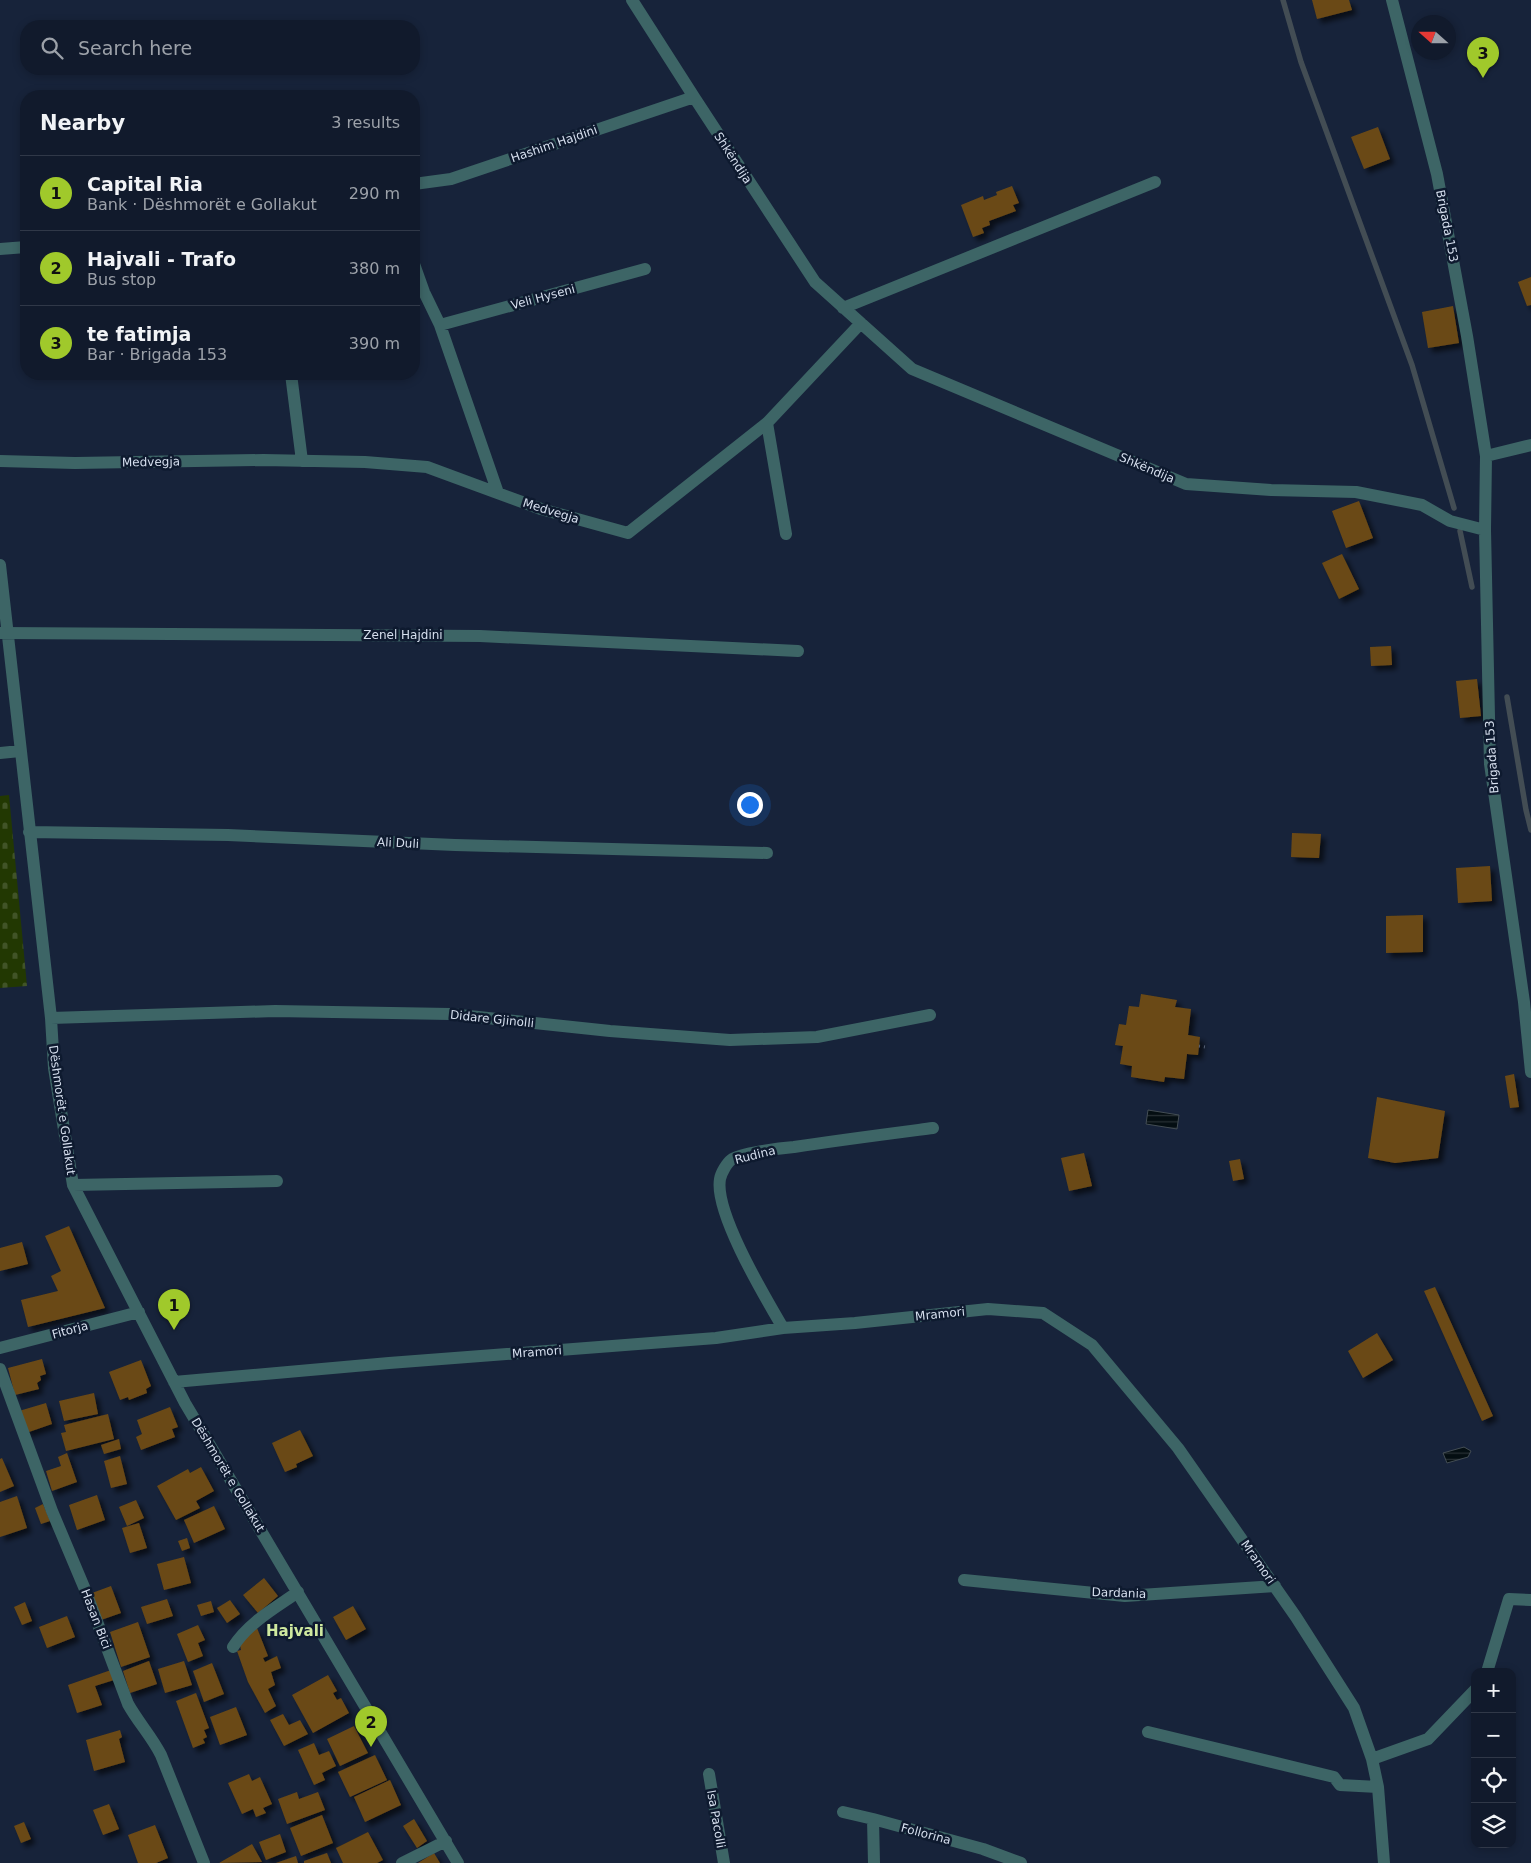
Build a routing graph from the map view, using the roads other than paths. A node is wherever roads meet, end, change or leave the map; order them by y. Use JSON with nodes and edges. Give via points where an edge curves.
{"nodes":[{"id":1,"x":632,"y":0,"type":"edge"},
{"id":2,"x":1392,"y":0,"type":"edge"},
{"id":3,"x":694,"y":97,"type":"junction"},
{"id":4,"x":1155,"y":182,"type":"dead end"},
{"id":5,"x":420,"y":183,"type":"edge"},
{"id":6,"x":20,"y":247,"type":"edge"},
{"id":7,"x":0,"y":249,"type":"edge"},
{"id":8,"x":645,"y":269,"type":"dead end"},
{"id":9,"x":420,"y":281,"type":"edge"},
{"id":10,"x":844,"y":308,"type":"junction"},
{"id":11,"x":861,"y":323,"type":"junction"},
{"id":12,"x":440,"y":325,"type":"junction"},
{"id":13,"x":292,"y":380,"type":"edge"},
{"id":14,"x":767,"y":424,"type":"junction"},
{"id":15,"x":1531,"y":445,"type":"edge"},
{"id":16,"x":1486,"y":456,"type":"junction"},
{"id":17,"x":0,"y":461,"type":"edge"},
{"id":18,"x":302,"y":461,"type":"junction"},
{"id":19,"x":498,"y":493,"type":"junction"},
{"id":20,"x":1484,"y":530,"type":"junction"},
{"id":21,"x":786,"y":534,"type":"dead end"},
{"id":22,"x":0,"y":565,"type":"edge"},
{"id":23,"x":3,"y":633,"type":"edge"},
{"id":24,"x":798,"y":651,"type":"dead end"},
{"id":25,"x":20,"y":751,"type":"junction"},
{"id":26,"x":0,"y":753,"type":"edge"},
{"id":27,"x":29,"y":832,"type":"junction"},
{"id":28,"x":768,"y":853,"type":"dead end"},
{"id":29,"x":930,"y":1015,"type":"dead end"},
{"id":30,"x":51,"y":1018,"type":"junction"},
{"id":31,"x":1530,"y":1056,"type":"edge"},
{"id":32,"x":1531,"y":1072,"type":"edge"},
{"id":33,"x":933,"y":1128,"type":"dead end"},
{"id":34,"x":277,"y":1181,"type":"dead end"},
{"id":35,"x":73,"y":1185,"type":"junction"},
{"id":36,"x":139,"y":1312,"type":"junction"},
{"id":37,"x":783,"y":1328,"type":"junction"},
{"id":38,"x":0,"y":1348,"type":"edge"},
{"id":39,"x":0,"y":1369,"type":"edge"},
{"id":40,"x":174,"y":1382,"type":"junction"},
{"id":41,"x":964,"y":1580,"type":"dead end"},
{"id":42,"x":1275,"y":1586,"type":"junction"},
{"id":43,"x":298,"y":1592,"type":"junction"},
{"id":44,"x":1531,"y":1600,"type":"edge"},
{"id":45,"x":233,"y":1647,"type":"dead end"},
{"id":46,"x":1488,"y":1668,"type":"edge"},
{"id":47,"x":1471,"y":1694,"type":"edge"},
{"id":48,"x":1148,"y":1732,"type":"dead end"},
{"id":49,"x":1372,"y":1759,"type":"junction"},
{"id":50,"x":709,"y":1774,"type":"dead end"},
{"id":51,"x":1378,"y":1787,"type":"junction"},
{"id":52,"x":843,"y":1812,"type":"dead end"},
{"id":53,"x":872,"y":1819,"type":"junction"},
{"id":54,"x":446,"y":1841,"type":"junction"},
{"id":55,"x":204,"y":1863,"type":"edge"},
{"id":56,"x":402,"y":1863,"type":"edge"},
{"id":57,"x":458,"y":1863,"type":"edge"},
{"id":58,"x":724,"y":1863,"type":"edge"},
{"id":59,"x":874,"y":1863,"type":"edge"},
{"id":60,"x":1021,"y":1863,"type":"edge"},
{"id":61,"x":1384,"y":1863,"type":"edge"}],
"edges":[{"from":1,"to":3,"type":"street","name":"Shkëndija"},
{"from":2,"to":16,"type":"street","name":"Brigada 153","via":[[1437,174]]},
{"from":3,"to":5,"type":"street","name":"Hashim Hajdini","via":[[451,178]]},
{"from":3,"to":10,"type":"street","name":"Shkëndija","via":[[815,282]]},
{"from":4,"to":10,"type":"street"},
{"from":6,"to":7,"type":"street"},
{"from":8,"to":12,"type":"street","name":"Veli Hyseni"},
{"from":9,"to":12,"type":"street"},
{"from":10,"to":11,"type":"street","name":"Shkëndija"},
{"from":11,"to":14,"type":"street","name":"Medvegja"},
{"from":11,"to":20,"type":"street","name":"Shkëndija","via":[[912,369],[1186,484],[1356,492],[1422,505],[1450,521]]},
{"from":12,"to":19,"type":"street"},
{"from":13,"to":18,"type":"street"},
{"from":14,"to":19,"type":"street","name":"Medvegja","via":[[628,533],[541,509]]},
{"from":14,"to":21,"type":"street"},
{"from":15,"to":16,"type":"street"},
{"from":16,"to":20,"type":"street","name":"Brigada 153"},
{"from":17,"to":18,"type":"street","name":"Medvegja"},
{"from":18,"to":19,"type":"street","name":"Medvegja","via":[[427,467]]},
{"from":20,"to":31,"type":"street","name":"Brigada 153","via":[[1490,764]]},
{"from":22,"to":23,"type":"street","name":"Dëshmorët e Gollakut"},
{"from":23,"to":24,"type":"street","name":"Zenel Hajdini","via":[[480,636]]},
{"from":23,"to":25,"type":"street","name":"Dëshmorët e Gollakut"},
{"from":25,"to":26,"type":"street"},
{"from":25,"to":27,"type":"street","name":"Dëshmorët e Gollakut"},
{"from":27,"to":28,"type":"street","name":"Ali Duli","via":[[228,835]]},
{"from":27,"to":30,"type":"street","name":"Dëshmorët e Gollakut"},
{"from":29,"to":30,"type":"street","name":"Didare Gjinolli","via":[[817,1037],[730,1040],[450,1014],[275,1011]]},
{"from":30,"to":35,"type":"street","name":"Dëshmorët e Gollakut","via":[[54,1068]]},
{"from":31,"to":32,"type":"street","name":"Brigada 153"},
{"from":33,"to":37,"type":"street","name":"Rudina","via":[[762,1151],[732,1159],[725,1168],[720,1179],[721,1200],[730,1225],[754,1278]]},
{"from":34,"to":35,"type":"street"},
{"from":35,"to":36,"type":"street","name":"Dëshmorët e Gollakut"},
{"from":36,"to":38,"type":"street","name":"Fitorja"},
{"from":36,"to":40,"type":"street","name":"Dëshmorët e Gollakut"},
{"from":37,"to":40,"type":"street","name":"Mramori","via":[[716,1338]]},
{"from":37,"to":42,"type":"street","name":"Mramori","via":[[988,1309],[1043,1313],[1092,1345],[1178,1448]]},
{"from":39,"to":55,"type":"street","name":"Hasan Bici","via":[[128,1704],[161,1755]]},
{"from":40,"to":43,"type":"street","name":"Dëshmorët e Gollakut"},
{"from":41,"to":42,"type":"street","name":"Dardania","via":[[1125,1596]]},
{"from":42,"to":49,"type":"street","name":"Mramori","via":[[1354,1708]]},
{"from":43,"to":45,"type":"street","via":[[240,1635]]},
{"from":43,"to":54,"type":"street","name":"Dëshmorët e Gollakut"},
{"from":44,"to":46,"type":"street","via":[[1509,1599]]},
{"from":47,"to":49,"type":"street","via":[[1428,1739]]},
{"from":48,"to":51,"type":"street","via":[[1334,1777],[1340,1786]]},
{"from":49,"to":51,"type":"street","name":"Mramori"},
{"from":50,"to":58,"type":"street","name":"Isa Pacolli"},
{"from":51,"to":61,"type":"street","name":"Mramori"},
{"from":52,"to":53,"type":"street","name":"Follorina"},
{"from":53,"to":59,"type":"street"},
{"from":53,"to":60,"type":"street","name":"Follorina","via":[[983,1849]]},
{"from":54,"to":56,"type":"street"},
{"from":54,"to":57,"type":"street","name":"Dëshmorët e Gollakut"}]}
